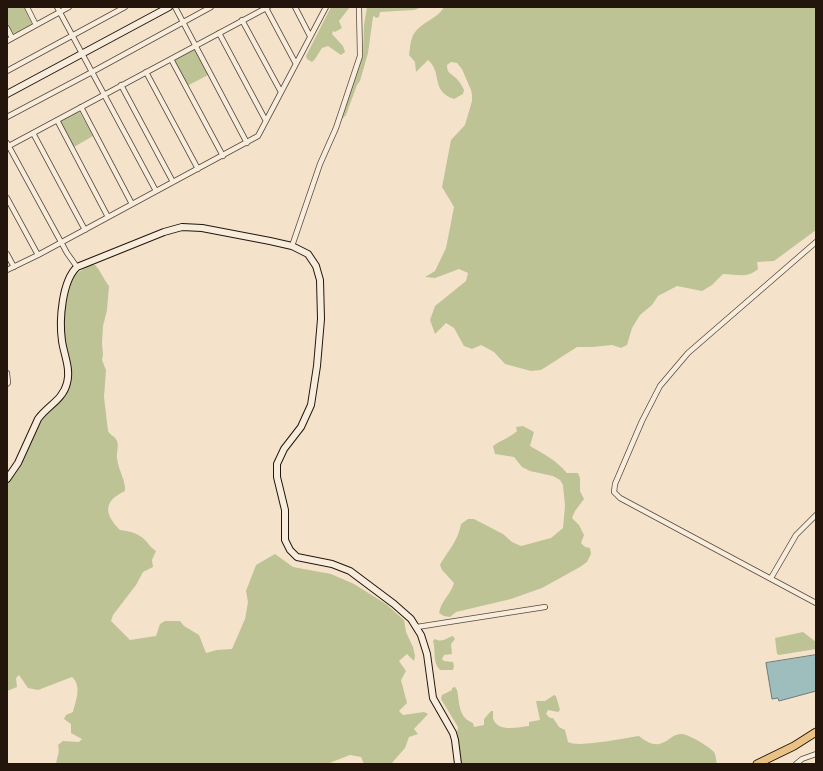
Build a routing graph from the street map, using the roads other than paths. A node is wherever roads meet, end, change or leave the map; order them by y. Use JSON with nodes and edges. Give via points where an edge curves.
{"nodes":[{"id":1,"x":26,"y":7,"type":"edge"},
{"id":2,"x":57,"y":7,"type":"edge"},
{"id":3,"x":69,"y":7,"type":"edge"},
{"id":4,"x":125,"y":7,"type":"edge"},
{"id":5,"x":169,"y":7,"type":"edge"},
{"id":6,"x":175,"y":7,"type":"edge"},
{"id":7,"x":211,"y":7,"type":"edge"},
{"id":8,"x":295,"y":7,"type":"edge"},
{"id":9,"x":326,"y":7,"type":"edge"},
{"id":10,"x":359,"y":7,"type":"edge"},
{"id":11,"x":267,"y":8,"type":"edge"},
{"id":12,"x":60,"y":12,"type":"junction"},
{"id":13,"x":242,"y":20,"type":"junction"},
{"id":14,"x":183,"y":22,"type":"junction"},
{"id":15,"x":36,"y":25,"type":"junction"},
{"id":16,"x":7,"y":28,"type":"edge"},
{"id":17,"x":219,"y":33,"type":"junction"},
{"id":18,"x":73,"y":36,"type":"junction"},
{"id":19,"x":310,"y":36,"type":"junction"},
{"id":20,"x":12,"y":38,"type":"junction"},
{"id":21,"x":7,"y":40,"type":"edge"},
{"id":22,"x":196,"y":46,"type":"junction"},
{"id":23,"x":82,"y":54,"type":"junction"},
{"id":24,"x":171,"y":59,"type":"junction"},
{"id":25,"x":296,"y":64,"type":"junction"},
{"id":26,"x":7,"y":71,"type":"edge"},
{"id":27,"x":92,"y":72,"type":"junction"},
{"id":28,"x":146,"y":72,"type":"junction"},
{"id":29,"x":121,"y":86,"type":"junction"},
{"id":30,"x":281,"y":92,"type":"junction"},
{"id":31,"x":7,"y":94,"type":"edge"},
{"id":32,"x":104,"y":95,"type":"junction"},
{"id":33,"x":80,"y":108,"type":"junction"},
{"id":34,"x":7,"y":117,"type":"edge"},
{"id":35,"x":57,"y":120,"type":"junction"},
{"id":36,"x":266,"y":121,"type":"junction"},
{"id":37,"x":33,"y":133,"type":"junction"},
{"id":38,"x":247,"y":142,"type":"junction"},
{"id":39,"x":8,"y":145,"type":"edge"},
{"id":40,"x":223,"y":156,"type":"junction"},
{"id":41,"x":198,"y":169,"type":"junction"},
{"id":42,"x":173,"y":182,"type":"junction"},
{"id":43,"x":156,"y":192,"type":"junction"},
{"id":44,"x":7,"y":198,"type":"edge"},
{"id":45,"x":132,"y":204,"type":"junction"},
{"id":46,"x":108,"y":217,"type":"junction"},
{"id":47,"x":85,"y":230,"type":"junction"},
{"id":48,"x":816,"y":242,"type":"edge"},
{"id":49,"x":61,"y":243,"type":"junction"},
{"id":50,"x":292,"y":246,"type":"junction"},
{"id":51,"x":7,"y":254,"type":"edge"},
{"id":52,"x":38,"y":255,"type":"junction"},
{"id":53,"x":14,"y":267,"type":"junction"},
{"id":54,"x":77,"y":267,"type":"junction"},
{"id":55,"x":7,"y":270,"type":"edge"},
{"id":56,"x":7,"y":373,"type":"edge"},
{"id":57,"x":7,"y":384,"type":"edge"},
{"id":58,"x":7,"y":479,"type":"edge"},
{"id":59,"x":816,"y":515,"type":"edge"},
{"id":60,"x":771,"y":578,"type":"junction"},
{"id":61,"x":816,"y":603,"type":"edge"},
{"id":62,"x":545,"y":607,"type":"dead end"},
{"id":63,"x":417,"y":627,"type":"junction"},
{"id":64,"x":816,"y":732,"type":"edge"},
{"id":65,"x":816,"y":754,"type":"edge"},
{"id":66,"x":458,"y":764,"type":"edge"},
{"id":67,"x":757,"y":764,"type":"edge"},
{"id":68,"x":796,"y":764,"type":"edge"}],
"edges":[{"from":1,"to":15,"type":"street"},
{"from":2,"to":12,"type":"street"},
{"from":3,"to":12,"type":"street"},
{"from":4,"to":18,"type":"street"},
{"from":5,"to":23,"type":"street"},
{"from":6,"to":14,"type":"street"},
{"from":7,"to":14,"type":"street"},
{"from":8,"to":19,"type":"street"},
{"from":9,"to":19,"type":"street"},
{"from":10,"to":50,"type":"street","via":[[360,56]]},
{"from":11,"to":13,"type":"street"},
{"from":11,"to":25,"type":"street"},
{"from":12,"to":15,"type":"street"},
{"from":12,"to":18,"type":"street"},
{"from":13,"to":17,"type":"street"},
{"from":13,"to":30,"type":"street"},
{"from":14,"to":22,"type":"street"},
{"from":14,"to":27,"type":"street"},
{"from":15,"to":20,"type":"street"},
{"from":16,"to":20,"type":"street"},
{"from":17,"to":22,"type":"street"},
{"from":17,"to":36,"type":"street"},
{"from":18,"to":23,"type":"street"},
{"from":18,"to":26,"type":"street"},
{"from":19,"to":25,"type":"street"},
{"from":20,"to":21,"type":"street"},
{"from":22,"to":24,"type":"street"},
{"from":22,"to":38,"type":"street"},
{"from":23,"to":27,"type":"street"},
{"from":23,"to":31,"type":"street"},
{"from":24,"to":28,"type":"street"},
{"from":24,"to":40,"type":"street"},
{"from":25,"to":30,"type":"street"},
{"from":27,"to":32,"type":"street"},
{"from":27,"to":34,"type":"street"},
{"from":28,"to":29,"type":"street"},
{"from":28,"to":41,"type":"street"},
{"from":29,"to":32,"type":"street"},
{"from":29,"to":42,"type":"street"},
{"from":30,"to":36,"type":"street"},
{"from":32,"to":33,"type":"street"},
{"from":32,"to":43,"type":"street"},
{"from":33,"to":35,"type":"street"},
{"from":33,"to":45,"type":"street"},
{"from":35,"to":37,"type":"street"},
{"from":35,"to":46,"type":"street"},
{"from":36,"to":38,"type":"street","via":[[258,136]]},
{"from":37,"to":39,"type":"street"},
{"from":37,"to":47,"type":"street"},
{"from":38,"to":40,"type":"street"},
{"from":39,"to":49,"type":"street"},
{"from":40,"to":41,"type":"street"},
{"from":41,"to":42,"type":"street"},
{"from":42,"to":43,"type":"street"},
{"from":43,"to":45,"type":"street"},
{"from":44,"to":52,"type":"street"},
{"from":45,"to":46,"type":"street"},
{"from":46,"to":47,"type":"street"},
{"from":47,"to":49,"type":"street"},
{"from":48,"to":60,"type":"street","via":[[688,353],[660,386],[615,484],[614,492],[620,498]]},
{"from":49,"to":52,"type":"street"},
{"from":49,"to":54,"type":"street"},
{"from":50,"to":54,"type":"street","via":[[202,228],[182,227]]},
{"from":50,"to":63,"type":"street","via":[[308,254],[316,266],[320,280],[321,319],[311,404],[301,427],[284,449],[277,464],[277,477],[285,510],[285,540],[297,557],[332,564],[350,572],[404,612]]},
{"from":51,"to":53,"type":"street"},
{"from":52,"to":53,"type":"street"},
{"from":53,"to":55,"type":"street"},
{"from":54,"to":58,"type":"street","via":[[66,287],[60,324],[68,369],[66,386],[55,403],[38,419],[18,463]]},
{"from":56,"to":57,"type":"street"},
{"from":59,"to":60,"type":"street","via":[[796,535]]},
{"from":60,"to":61,"type":"street"},
{"from":62,"to":63,"type":"street"},
{"from":63,"to":66,"type":"street","via":[[427,654],[433,698],[453,734]]},
{"from":64,"to":67,"type":"main road"},
{"from":65,"to":68,"type":"street"}]}
